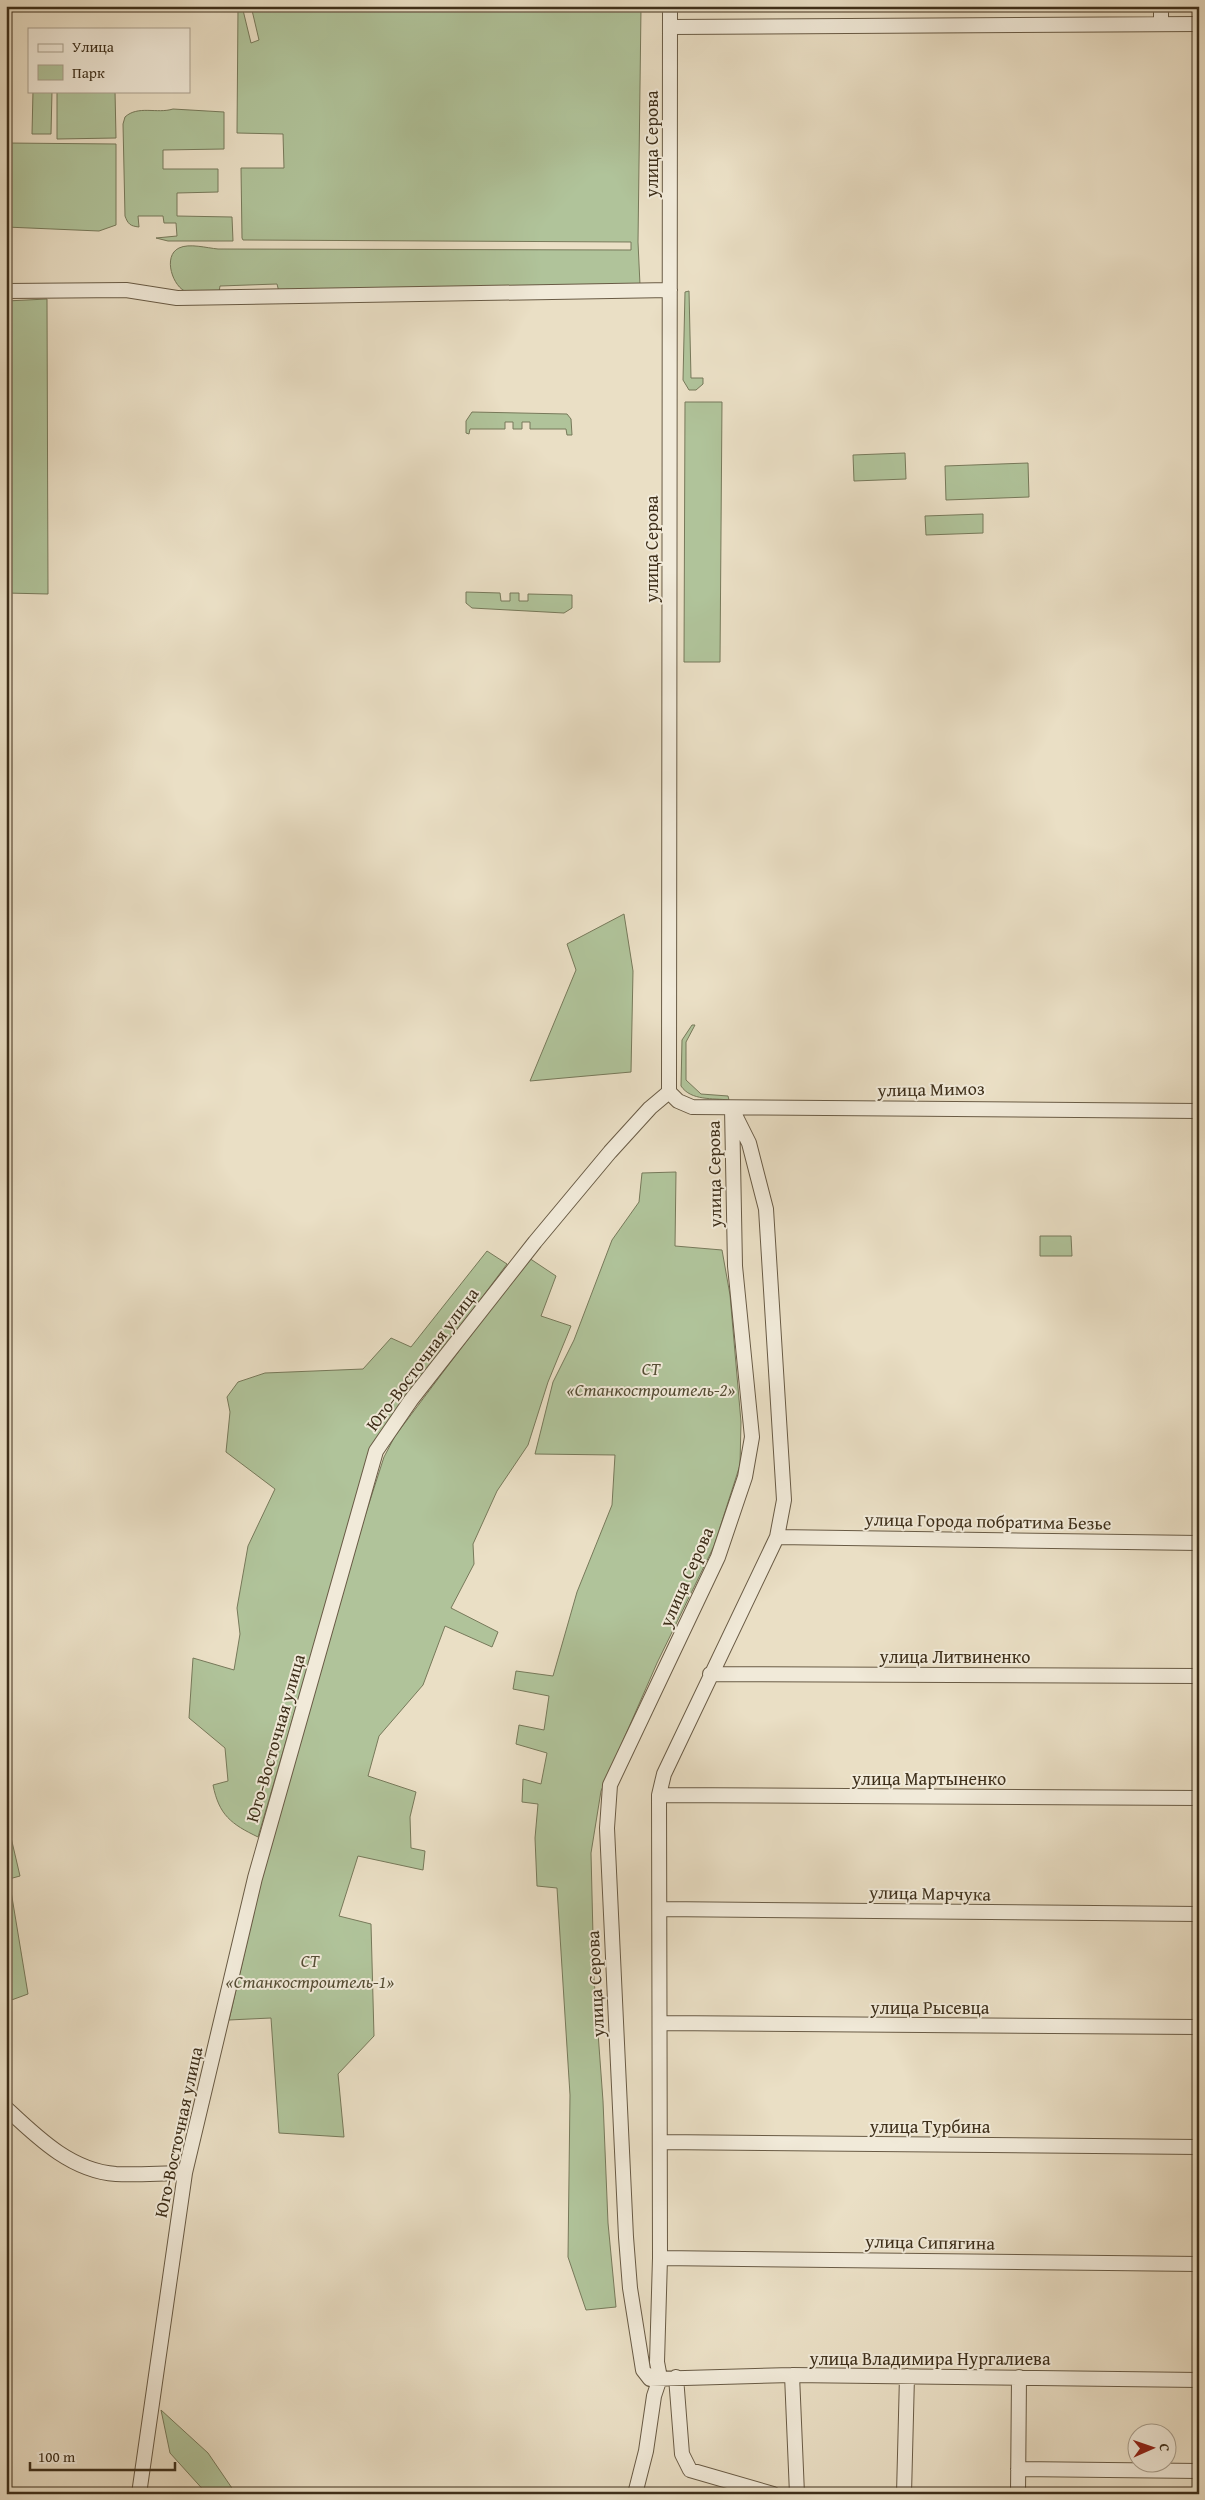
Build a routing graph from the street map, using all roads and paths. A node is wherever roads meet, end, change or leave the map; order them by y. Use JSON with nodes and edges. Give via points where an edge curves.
{"nodes":[{"id":1,"x":670,"y":6,"type":"edge"},
{"id":2,"x":1161,"y":6,"type":"edge"},
{"id":3,"x":1161,"y":24,"type":"junction"},
{"id":4,"x":1199,"y":24,"type":"edge"},
{"id":5,"x":670,"y":27,"type":"junction"},
{"id":6,"x":670,"y":290,"type":"junction"},
{"id":7,"x":6,"y":291,"type":"edge"},
{"id":8,"x":669,"y":1092,"type":"junction"},
{"id":9,"x":732,"y":1108,"type":"junction"},
{"id":10,"x":1199,"y":1111,"type":"edge"},
{"id":11,"x":777,"y":1537,"type":"junction"},
{"id":12,"x":1199,"y":1543,"type":"edge"},
{"id":13,"x":710,"y":1674,"type":"junction"},
{"id":14,"x":1199,"y":1676,"type":"edge"},
{"id":15,"x":659,"y":1795,"type":"junction"},
{"id":16,"x":1199,"y":1798,"type":"edge"},
{"id":17,"x":660,"y":1909,"type":"junction"},
{"id":18,"x":1199,"y":1914,"type":"edge"},
{"id":19,"x":660,"y":2023,"type":"junction"},
{"id":20,"x":1199,"y":2027,"type":"edge"},
{"id":21,"x":6,"y":2108,"type":"edge"},
{"id":22,"x":660,"y":2142,"type":"junction"},
{"id":23,"x":1199,"y":2147,"type":"edge"},
{"id":24,"x":185,"y":2173,"type":"junction"},
{"id":25,"x":660,"y":2258,"type":"junction"},
{"id":26,"x":1199,"y":2264,"type":"edge"},
{"id":27,"x":792,"y":2376,"type":"junction"},
{"id":28,"x":907,"y":2376,"type":"junction"},
{"id":29,"x":676,"y":2377,"type":"junction"},
{"id":30,"x":1019,"y":2377,"type":"junction"},
{"id":31,"x":660,"y":2378,"type":"junction"},
{"id":32,"x":1199,"y":2380,"type":"edge"},
{"id":33,"x":1018,"y":2469,"type":"junction"},
{"id":34,"x":1199,"y":2471,"type":"edge"},
{"id":35,"x":139,"y":2494,"type":"edge"},
{"id":36,"x":636,"y":2494,"type":"edge"},
{"id":37,"x":773,"y":2494,"type":"edge"},
{"id":38,"x":797,"y":2494,"type":"edge"},
{"id":39,"x":904,"y":2494,"type":"edge"},
{"id":40,"x":1018,"y":2494,"type":"edge"}],
"edges":[{"from":1,"to":5,"type":"street","name":"улица Серова"},
{"from":2,"to":3,"type":"street"},
{"from":3,"to":4,"type":"street"},
{"from":3,"to":5,"type":"street"},
{"from":5,"to":6,"type":"street","name":"улица Серова"},
{"from":6,"to":7,"type":"street","via":[[177,298],[126,290]]},
{"from":6,"to":8,"type":"street","name":"улица Серова"},
{"from":8,"to":9,"type":"street","name":"улица Мимоз","via":[[678,1101],[692,1107]]},
{"from":8,"to":24,"type":"street","name":"Юго-Восточная улица","via":[[610,1152],[543,1232],[410,1400],[376,1451],[255,1878]]},
{"from":9,"to":10,"type":"street","name":"улица Мимоз"},
{"from":9,"to":11,"type":"street","name":"улица Серова","via":[[749,1143],[766,1209],[784,1500]]},
{"from":9,"to":31,"type":"street","name":"улица Серова","via":[[735,1266],[752,1437],[745,1477],[718,1557],[610,1785],[607,1828],[630,2288],[643,2370],[650,2379]]},
{"from":11,"to":12,"type":"street","name":"улица Города побратима Безье"},
{"from":11,"to":13,"type":"street","name":"улица Серова"},
{"from":13,"to":14,"type":"street","name":"улица Литвиненко"},
{"from":13,"to":15,"type":"street","name":"улица Серова","via":[[664,1774]]},
{"from":15,"to":16,"type":"street","name":"улица Мартыненко"},
{"from":15,"to":17,"type":"street","name":"улица Серова"},
{"from":17,"to":18,"type":"street","name":"улица Марчука"},
{"from":17,"to":19,"type":"street","name":"улица Серова"},
{"from":19,"to":20,"type":"street","name":"улица Рысевца"},
{"from":19,"to":22,"type":"street","name":"улица Серова"},
{"from":21,"to":24,"type":"street","via":[[48,2147],[82,2166],[114,2174]]},
{"from":22,"to":23,"type":"street","name":"улица Турбина"},
{"from":22,"to":25,"type":"street","name":"улица Серова"},
{"from":24,"to":35,"type":"street","name":"Юго-Восточная улица"},
{"from":25,"to":26,"type":"street","name":"улица Сипягина"},
{"from":25,"to":31,"type":"street","name":"улица Серова","via":[[656,2362]]},
{"from":27,"to":28,"type":"street","name":"улица Владимира Нургалиева"},
{"from":27,"to":29,"type":"street","name":"улица Владимира Нургалиева"},
{"from":27,"to":38,"type":"street"},
{"from":28,"to":30,"type":"street","name":"улица Владимира Нургалиева"},
{"from":28,"to":39,"type":"street"},
{"from":29,"to":31,"type":"street","name":"улица Владимира Нургалиева"},
{"from":29,"to":37,"type":"street","via":[[682,2454],[690,2470]]},
{"from":30,"to":32,"type":"street","name":"улица Владимира Нургалиева"},
{"from":30,"to":33,"type":"street"},
{"from":31,"to":36,"type":"street"},
{"from":33,"to":34,"type":"street"},
{"from":33,"to":40,"type":"street"}]}
